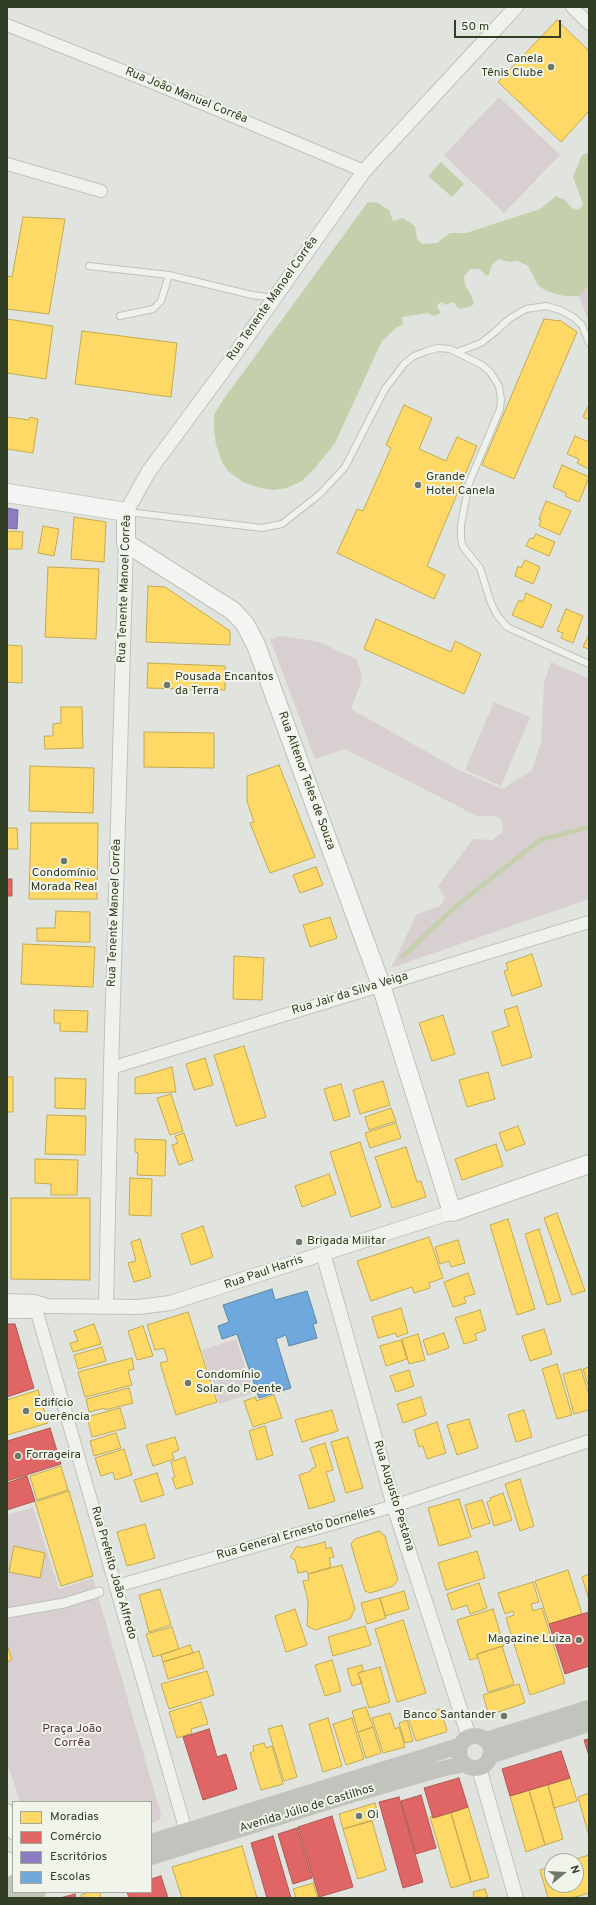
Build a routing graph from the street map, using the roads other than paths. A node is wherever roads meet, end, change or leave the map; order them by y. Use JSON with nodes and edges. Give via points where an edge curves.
{"nodes":[{"id":1,"x":516,"y":7,"type":"edge"},
{"id":2,"x":572,"y":7,"type":"edge"},
{"id":3,"x":7,"y":24,"type":"edge"},
{"id":4,"x":589,"y":24,"type":"edge"},
{"id":5,"x":7,"y":164,"type":"edge"},
{"id":6,"x":364,"y":171,"type":"junction"},
{"id":7,"x":101,"y":191,"type":"dead end"},
{"id":8,"x":89,"y":266,"type":"dead end"},
{"id":9,"x":169,"y":275,"type":"junction"},
{"id":10,"x":274,"y":298,"type":"junction"},
{"id":11,"x":120,"y":316,"type":"dead end"},
{"id":12,"x":589,"y":343,"type":"edge"},
{"id":13,"x":457,"y":352,"type":"junction"},
{"id":14,"x":7,"y":493,"type":"edge"},
{"id":15,"x":126,"y":512,"type":"junction"},
{"id":16,"x":126,"y":544,"type":"junction"},
{"id":17,"x":589,"y":664,"type":"edge"},
{"id":18,"x":589,"y":922,"type":"edge"},
{"id":19,"x":381,"y":985,"type":"junction"},
{"id":20,"x":111,"y":1068,"type":"junction"},
{"id":21,"x":589,"y":1164,"type":"edge"},
{"id":22,"x":452,"y":1212,"type":"junction"},
{"id":23,"x":324,"y":1253,"type":"junction"},
{"id":24,"x":7,"y":1301,"type":"edge"},
{"id":25,"x":39,"y":1306,"type":"junction"},
{"id":26,"x":106,"y":1306,"type":"junction"},
{"id":27,"x":7,"y":1311,"type":"edge"},
{"id":28,"x":589,"y":1441,"type":"edge"},
{"id":29,"x":394,"y":1506,"type":"junction"},
{"id":30,"x":117,"y":1586,"type":"junction"},
{"id":31,"x":99,"y":1592,"type":"dead end"},
{"id":32,"x":7,"y":1613,"type":"edge"},
{"id":33,"x":589,"y":1708,"type":"edge"},
{"id":34,"x":589,"y":1724,"type":"edge"},
{"id":35,"x":486,"y":1740,"type":"junction"},
{"id":36,"x":464,"y":1741,"type":"junction"},
{"id":37,"x":490,"y":1756,"type":"junction"},
{"id":38,"x":471,"y":1766,"type":"junction"},
{"id":39,"x":334,"y":1792,"type":"junction"},
{"id":40,"x":7,"y":1811,"type":"edge"},
{"id":41,"x":12,"y":1828,"type":"edge"},
{"id":42,"x":188,"y":1839,"type":"junction"},
{"id":43,"x":152,"y":1842,"type":"edge"},
{"id":44,"x":152,"y":1857,"type":"edge"},
{"id":45,"x":7,"y":1859,"type":"edge"},
{"id":46,"x":12,"y":1876,"type":"edge"},
{"id":47,"x":516,"y":1898,"type":"edge"}],
"edges":[{"from":1,"to":6,"type":"street","name":"Rua Tenente Manoel Corrêa"},
{"from":2,"to":4,"type":"street"},
{"from":3,"to":6,"type":"street","name":"Rua João Manuel Corrêa"},
{"from":5,"to":7,"type":"street"},
{"from":6,"to":10,"type":"street","name":"Rua Tenente Manoel Corrêa"},
{"from":8,"to":9,"type":"lane"},
{"from":9,"to":10,"type":"lane"},
{"from":9,"to":11,"type":"lane","via":[[161,301],[153,309]]},
{"from":10,"to":15,"type":"street","name":"Rua Tenente Manoel Corrêa","via":[[149,471]]},
{"from":12,"to":13,"type":"lane","via":[[582,325],[573,317],[546,306],[526,309],[509,319],[481,343]]},
{"from":13,"to":15,"type":"lane","via":[[438,348],[410,358],[386,389],[345,467],[320,494],[282,524],[262,528]]},
{"from":13,"to":17,"type":"lane","via":[[490,372],[499,386],[501,400],[500,409],[469,483],[461,525],[463,547],[480,568],[491,603],[507,627]]},
{"from":14,"to":15,"type":"main road"},
{"from":15,"to":16,"type":"main road","name":"Rua Tenente Manoel Corrêa"},
{"from":16,"to":19,"type":"main road","name":"Rua Altenor Teles de Souza","via":[[232,611],[245,624],[256,645]]},
{"from":16,"to":20,"type":"street","name":"Rua Tenente Manoel Corrêa"},
{"from":18,"to":19,"type":"street","name":"Rua Jair da Silva Veiga"},
{"from":19,"to":20,"type":"street","name":"Rua Jair da Silva Veiga"},
{"from":19,"to":22,"type":"main road","name":"Rua Altenor Teles de Souza"},
{"from":20,"to":26,"type":"street","name":"Rua Tenente Manoel Corrêa"},
{"from":21,"to":22,"type":"main road","name":"Rua Paul Harris"},
{"from":22,"to":23,"type":"street","name":"Rua Paul Harris"},
{"from":23,"to":26,"type":"street","name":"Rua Paul Harris","via":[[170,1303],[139,1307]]},
{"from":23,"to":29,"type":"street","name":"Rua Augusto Pestana"},
{"from":24,"to":25,"type":"street","name":"Rua Paul Harris"},
{"from":25,"to":26,"type":"street","name":"Rua Paul Harris"},
{"from":25,"to":27,"type":"street","name":"Rua Paul Harris"},
{"from":25,"to":30,"type":"street","name":"Rua Prefeito João Alfredo"},
{"from":28,"to":29,"type":"street","name":"Rua General Ernesto Dornelles"},
{"from":29,"to":30,"type":"street","name":"Rua General Ernesto Dornelles"},
{"from":29,"to":36,"type":"street","name":"Rua Augusto Pestana"},
{"from":30,"to":42,"type":"street","name":"Rua Prefeito João Alfredo"},
{"from":31,"to":32,"type":"street","via":[[64,1603]]},
{"from":33,"to":35,"type":"main road"},
{"from":34,"to":37,"type":"main road"},
{"from":35,"to":36,"type":"main road","via":[[478,1736]]},
{"from":35,"to":37,"type":"main road"},
{"from":36,"to":38,"type":"main road","via":[[458,1755]]},
{"from":36,"to":39,"type":"main road","name":"Avenida Júlio de Castilhos"},
{"from":37,"to":38,"type":"main road","via":[[486,1764]]},
{"from":38,"to":39,"type":"main road","name":"Avenida Júlio de Castilhos","via":[[437,1770]]},
{"from":38,"to":47,"type":"street"},
{"from":39,"to":42,"type":"main road","name":"Avenida Júlio de Castilhos"},
{"from":40,"to":41,"type":"street"},
{"from":42,"to":43,"type":"main road","name":"Avenida Júlio de Castilhos"},
{"from":42,"to":44,"type":"main road","name":"Avenida Júlio de Castilhos"},
{"from":45,"to":46,"type":"street"}]}
